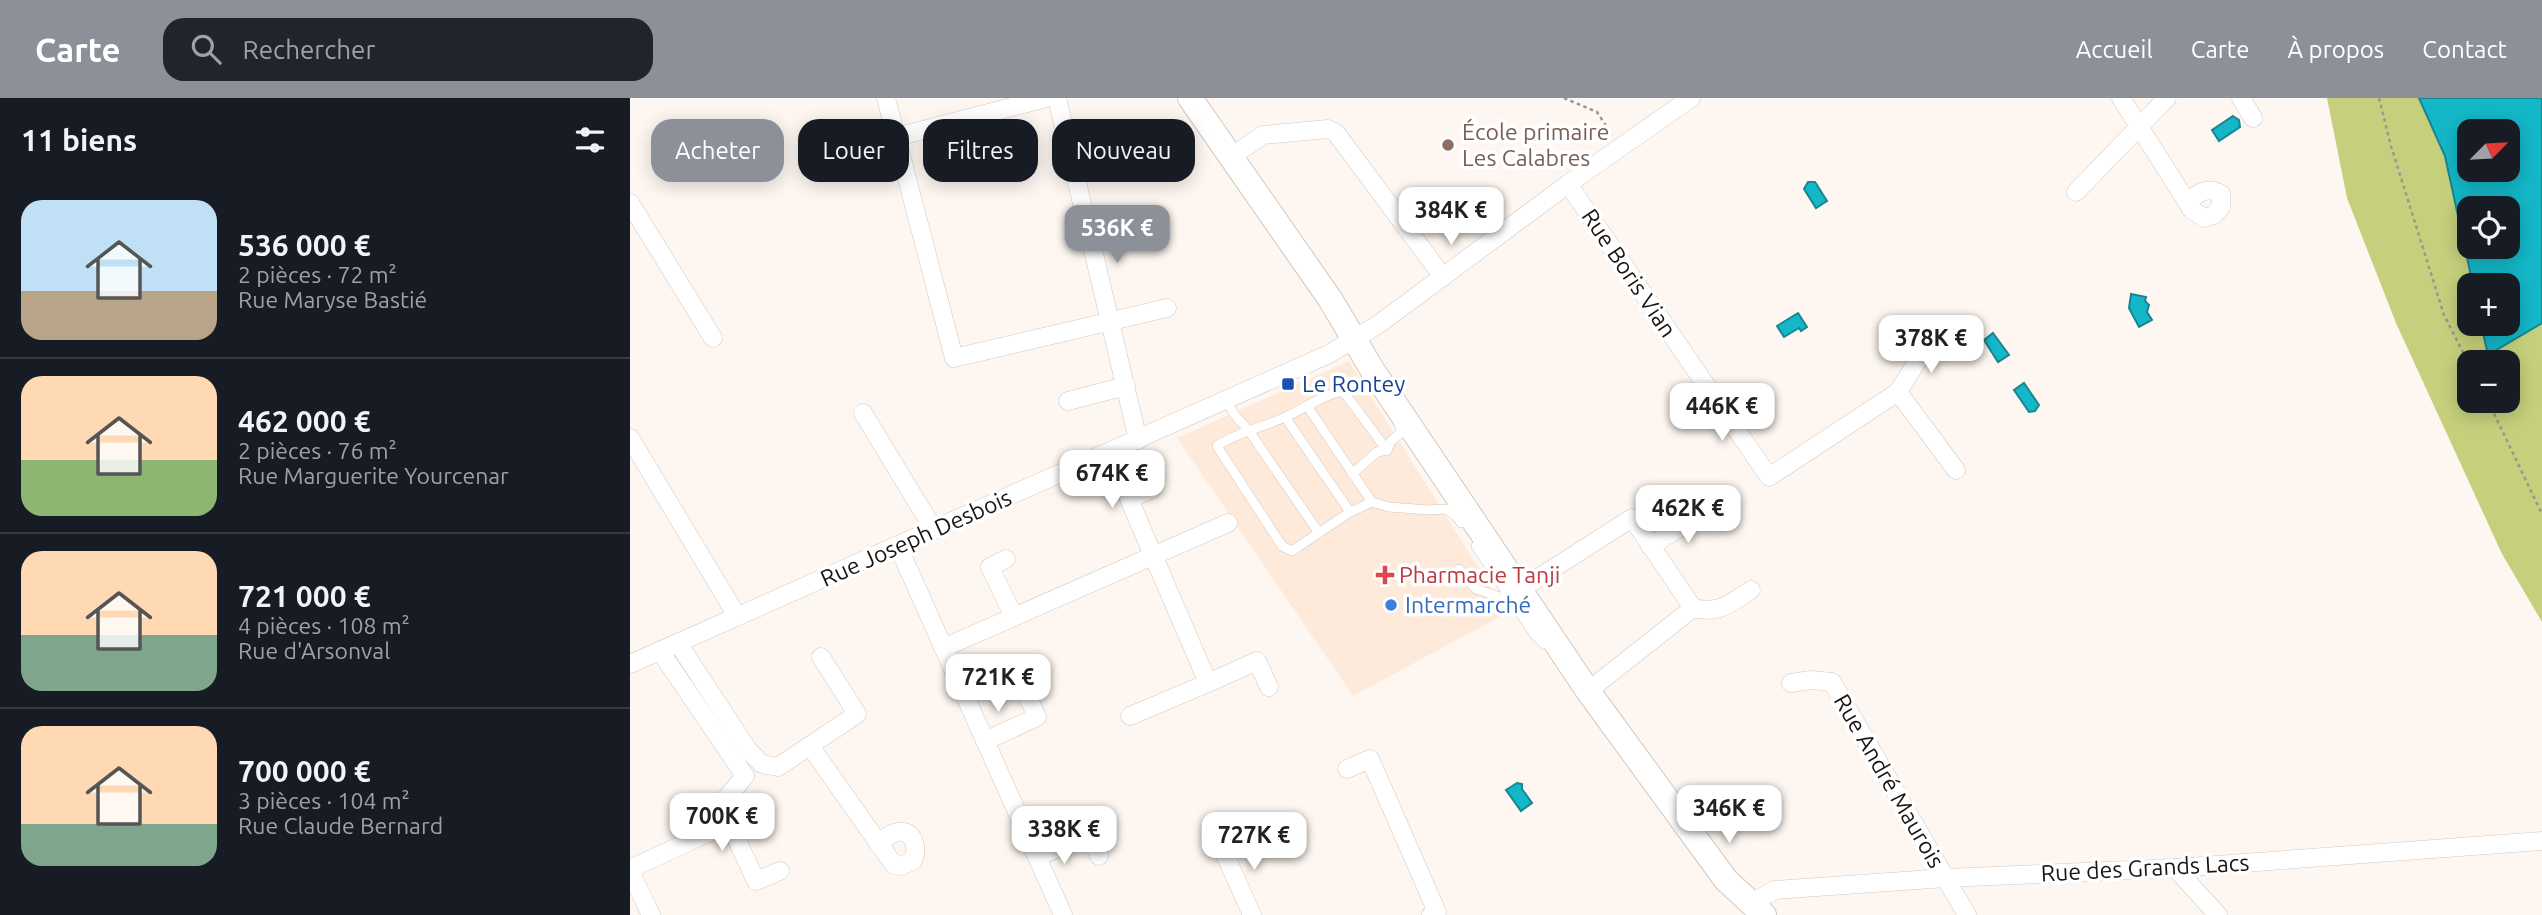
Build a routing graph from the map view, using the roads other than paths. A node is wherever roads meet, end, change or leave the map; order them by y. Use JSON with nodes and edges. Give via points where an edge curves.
{"nodes":[{"id":1,"x":886,"y":98,"type":"edge"},
{"id":2,"x":1046,"y":98,"type":"edge"},
{"id":3,"x":1057,"y":98,"type":"edge"},
{"id":4,"x":1190,"y":98,"type":"edge"},
{"id":5,"x":1690,"y":98,"type":"edge"},
{"id":6,"x":2121,"y":98,"type":"edge"},
{"id":7,"x":2167,"y":98,"type":"edge"},
{"id":8,"x":2241,"y":98,"type":"edge"},
{"id":9,"x":1002,"y":103,"type":"edge"},
{"id":10,"x":2253,"y":118,"type":"dead end"},
{"id":11,"x":892,"y":119,"type":"edge"},
{"id":12,"x":2140,"y":128,"type":"junction"},
{"id":13,"x":909,"y":133,"type":"edge"},
{"id":14,"x":1231,"y":157,"type":"junction"},
{"id":15,"x":909,"y":182,"type":"edge"},
{"id":16,"x":1568,"y":184,"type":"junction"},
{"id":17,"x":2076,"y":192,"type":"dead end"},
{"id":18,"x":2186,"y":202,"type":"dead end"},
{"id":19,"x":630,"y":203,"type":"edge"},
{"id":20,"x":1443,"y":277,"type":"junction"},
{"id":21,"x":1167,"y":308,"type":"dead end"},
{"id":22,"x":1110,"y":320,"type":"junction"},
{"id":23,"x":713,"y":338,"type":"dead end"},
{"id":24,"x":1355,"y":340,"type":"junction"},
{"id":25,"x":1926,"y":341,"type":"dead end"},
{"id":26,"x":1126,"y":386,"type":"junction"},
{"id":27,"x":1385,"y":387,"type":"junction"},
{"id":28,"x":1898,"y":392,"type":"junction"},
{"id":29,"x":1226,"y":399,"type":"junction"},
{"id":30,"x":1068,"y":401,"type":"dead end"},
{"id":31,"x":1307,"y":406,"type":"junction"},
{"id":32,"x":863,"y":413,"type":"dead end"},
{"id":33,"x":1285,"y":417,"type":"junction"},
{"id":34,"x":1249,"y":431,"type":"junction"},
{"id":35,"x":630,"y":438,"type":"edge"},
{"id":36,"x":1138,"y":440,"type":"junction"},
{"id":37,"x":1387,"y":450,"type":"junction"},
{"id":38,"x":1956,"y":470,"type":"dead end"},
{"id":39,"x":1352,"y":474,"type":"junction"},
{"id":40,"x":1152,"y":489,"type":"dead end"},
{"id":41,"x":1372,"y":502,"type":"junction"},
{"id":42,"x":1350,"y":512,"type":"junction"},
{"id":43,"x":1705,"y":512,"type":"dead end"},
{"id":44,"x":1228,"y":523,"type":"dead end"},
{"id":45,"x":933,"y":530,"type":"junction"},
{"id":46,"x":1319,"y":533,"type":"junction"},
{"id":47,"x":898,"y":546,"type":"junction"},
{"id":48,"x":1650,"y":546,"type":"junction"},
{"id":49,"x":1153,"y":556,"type":"junction"},
{"id":50,"x":1006,"y":559,"type":"dead end"},
{"id":51,"x":1459,"y":569,"type":"dead end"},
{"id":52,"x":1751,"y":590,"type":"dead end"},
{"id":53,"x":1516,"y":595,"type":"junction"},
{"id":54,"x":1693,"y":608,"type":"junction"},
{"id":55,"x":737,"y":616,"type":"junction"},
{"id":56,"x":1014,"y":617,"type":"junction"},
{"id":57,"x":678,"y":643,"type":"junction"},
{"id":58,"x":943,"y":648,"type":"junction"},
{"id":59,"x":660,"y":651,"type":"junction"},
{"id":60,"x":821,"y":657,"type":"dead end"},
{"id":61,"x":630,"y":664,"type":"edge"},
{"id":62,"x":1208,"y":683,"type":"junction"},
{"id":63,"x":1791,"y":683,"type":"dead end"},
{"id":64,"x":1269,"y":687,"type":"dead end"},
{"id":65,"x":1588,"y":691,"type":"junction"},
{"id":66,"x":1026,"y":693,"type":"dead end"},
{"id":67,"x":1130,"y":716,"type":"dead end"},
{"id":68,"x":985,"y":741,"type":"junction"},
{"id":69,"x":810,"y":746,"type":"junction"},
{"id":70,"x":1347,"y":769,"type":"dead end"},
{"id":71,"x":718,"y":808,"type":"dead end"},
{"id":72,"x":1238,"y":822,"type":"dead end"},
{"id":73,"x":2542,"y":841,"type":"edge"},
{"id":74,"x":878,"y":844,"type":"dead end"},
{"id":75,"x":1099,"y":856,"type":"dead end"},
{"id":76,"x":1037,"y":857,"type":"junction"},
{"id":77,"x":2175,"y":868,"type":"junction"},
{"id":78,"x":630,"y":870,"type":"edge"},
{"id":79,"x":780,"y":871,"type":"dead end"},
{"id":80,"x":1946,"y":878,"type":"junction"},
{"id":81,"x":1757,"y":909,"type":"edge"},
{"id":82,"x":650,"y":915,"type":"edge"},
{"id":83,"x":1063,"y":915,"type":"edge"},
{"id":84,"x":1252,"y":915,"type":"edge"},
{"id":85,"x":1431,"y":915,"type":"edge"},
{"id":86,"x":1967,"y":915,"type":"edge"},
{"id":87,"x":2218,"y":915,"type":"edge"}],
"edges":[{"from":1,"to":11,"type":"street"},
{"from":2,"to":9,"type":"street"},
{"from":3,"to":22,"type":"street"},
{"from":4,"to":14,"type":"main road"},
{"from":5,"to":16,"type":"street","name":"Rue Joseph Desbois"},
{"from":6,"to":12,"type":"street"},
{"from":7,"to":12,"type":"street"},
{"from":8,"to":10,"type":"street"},
{"from":9,"to":13,"type":"street"},
{"from":12,"to":17,"type":"street"},
{"from":12,"to":18,"type":"street"},
{"from":14,"to":20,"type":"street","via":[[1263,135],[1328,129],[1336,133]]},
{"from":14,"to":24,"type":"main road"},
{"from":15,"to":22,"type":"street","via":[[954,358]]},
{"from":16,"to":20,"type":"street","name":"Rue Joseph Desbois"},
{"from":16,"to":28,"type":"street","name":"Rue Boris Vian","via":[[1769,477]]},
{"from":19,"to":23,"type":"street"},
{"from":20,"to":24,"type":"street","name":"Rue Joseph Desbois"},
{"from":21,"to":22,"type":"street"},
{"from":22,"to":26,"type":"street"},
{"from":24,"to":27,"type":"main road"},
{"from":24,"to":29,"type":"street","name":"Rue Joseph Desbois"},
{"from":25,"to":28,"type":"street","name":"Rue Boris Vian"},
{"from":26,"to":30,"type":"street"},
{"from":26,"to":36,"type":"street"},
{"from":27,"to":37,"type":"lane","via":[[1402,432]]},
{"from":27,"to":53,"type":"main road"},
{"from":28,"to":38,"type":"street"},
{"from":29,"to":34,"type":"lane"},
{"from":29,"to":36,"type":"street","name":"Rue Joseph Desbois"},
{"from":31,"to":33,"type":"lane"},
{"from":31,"to":37,"type":"lane","via":[[1343,391]]},
{"from":31,"to":39,"type":"lane"},
{"from":32,"to":45,"type":"street"},
{"from":33,"to":34,"type":"lane"},
{"from":33,"to":42,"type":"lane"},
{"from":34,"to":46,"type":"lane"},
{"from":34,"to":46,"type":"lane","via":[[1217,446],[1282,546],[1292,551]]},
{"from":35,"to":55,"type":"street"},
{"from":36,"to":45,"type":"street","name":"Rue Joseph Desbois"},
{"from":37,"to":39,"type":"lane","via":[[1377,452]]},
{"from":39,"to":41,"type":"lane"},
{"from":40,"to":49,"type":"street","via":[[1129,499]]},
{"from":41,"to":42,"type":"lane"},
{"from":41,"to":53,"type":"lane","via":[[1446,509],[1457,516]]},
{"from":42,"to":46,"type":"lane"},
{"from":43,"to":48,"type":"street"},
{"from":44,"to":49,"type":"street"},
{"from":45,"to":47,"type":"street","name":"Rue Joseph Desbois"},
{"from":47,"to":55,"type":"street","name":"Rue Joseph Desbois"},
{"from":47,"to":58,"type":"street"},
{"from":48,"to":53,"type":"street","via":[[1632,519]]},
{"from":48,"to":54,"type":"street"},
{"from":49,"to":56,"type":"street"},
{"from":49,"to":62,"type":"street"},
{"from":50,"to":56,"type":"street","via":[[990,567]]},
{"from":51,"to":53,"type":"lane","via":[[1476,589]]},
{"from":52,"to":54,"type":"street","via":[[1718,610]]},
{"from":53,"to":65,"type":"main road"},
{"from":54,"to":65,"type":"street"},
{"from":55,"to":57,"type":"street","name":"Rue Joseph Desbois"},
{"from":56,"to":58,"type":"street"},
{"from":57,"to":59,"type":"street","name":"Rue Joseph Desbois"},
{"from":57,"to":69,"type":"street","via":[[748,750],[762,764],[778,767]]},
{"from":58,"to":68,"type":"street"},
{"from":59,"to":61,"type":"street","name":"Rue Joseph Desbois"},
{"from":59,"to":71,"type":"street","via":[[745,776]]},
{"from":60,"to":69,"type":"street","via":[[858,714]]},
{"from":62,"to":64,"type":"street","via":[[1257,661]]},
{"from":62,"to":67,"type":"street"},
{"from":63,"to":80,"type":"street","name":"Rue André Maurois","via":[[1832,682]]},
{"from":65,"to":81,"type":"main road","via":[[1726,880]]},
{"from":66,"to":68,"type":"street","via":[[1037,717]]},
{"from":68,"to":76,"type":"street"},
{"from":69,"to":74,"type":"street"},
{"from":70,"to":85,"type":"street","via":[[1370,759],[1437,912]]},
{"from":72,"to":84,"type":"street","via":[[1215,832]]},
{"from":73,"to":77,"type":"street","name":"Rue des Grands Lacs"},
{"from":75,"to":76,"type":"street","via":[[1090,834]]},
{"from":76,"to":83,"type":"street"},
{"from":77,"to":80,"type":"street","name":"Rue des Grands Lacs"},
{"from":77,"to":87,"type":"street"},
{"from":78,"to":79,"type":"street","via":[[729,823],[756,881]]},
{"from":78,"to":82,"type":"street"},
{"from":80,"to":81,"type":"street","name":"Rue des Grands Lacs","via":[[1775,890]]},
{"from":80,"to":86,"type":"street"}]}
